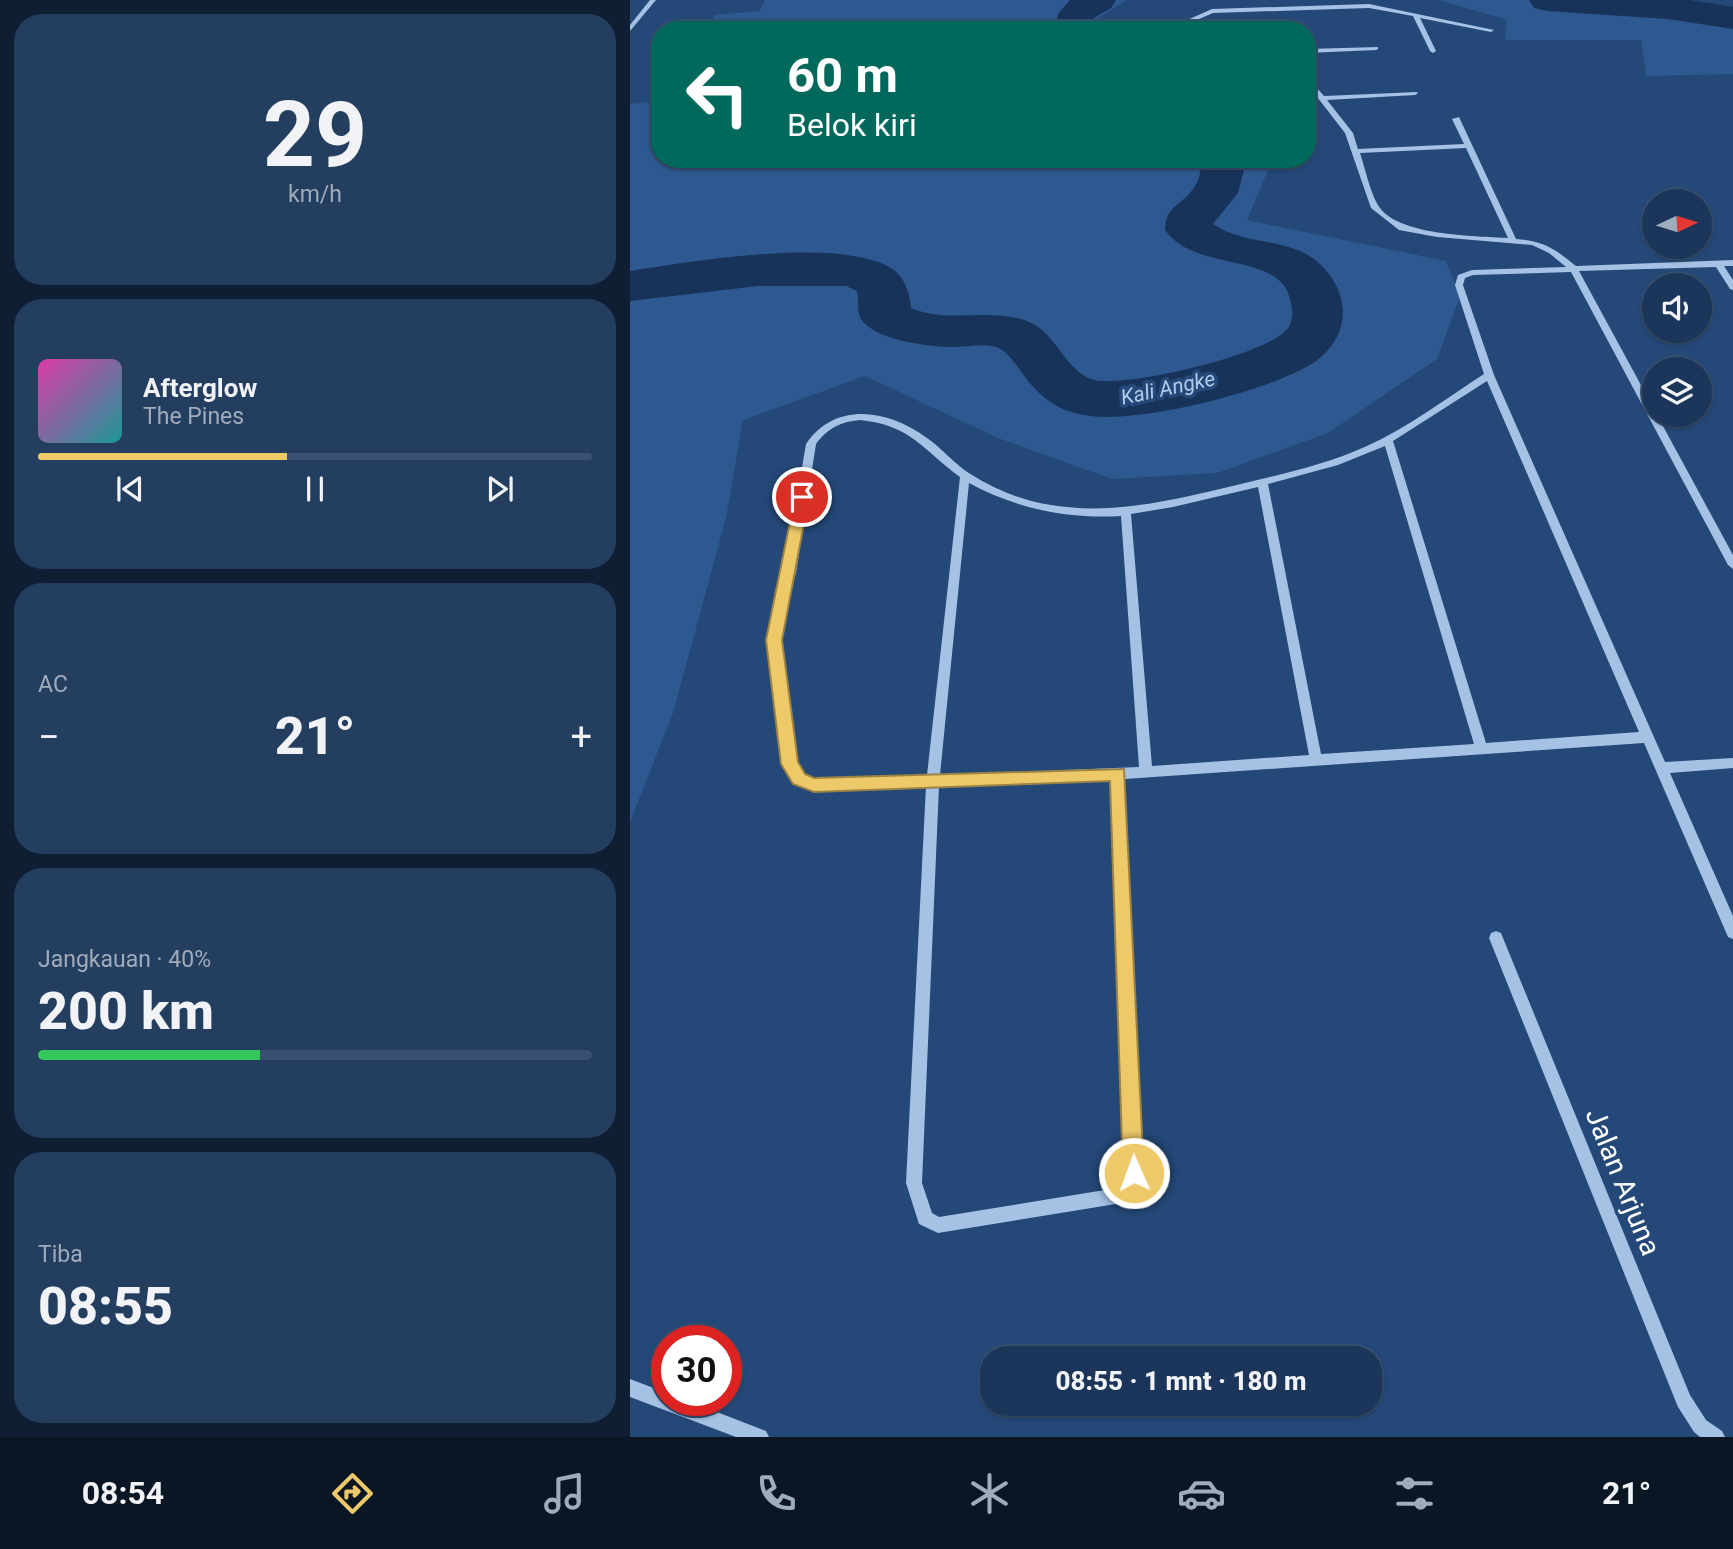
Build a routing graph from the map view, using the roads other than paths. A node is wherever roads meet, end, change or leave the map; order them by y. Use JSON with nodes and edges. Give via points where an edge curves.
{"nodes":[{"id":1,"x":653,"y":0,"type":"edge"},
{"id":2,"x":1416,"y":15,"type":"junction"},
{"id":3,"x":1189,"y":21,"type":"edge"},
{"id":4,"x":630,"y":29,"type":"edge"},
{"id":5,"x":1491,"y":30,"type":"dead end"},
{"id":6,"x":1376,"y":48,"type":"dead end"},
{"id":7,"x":1316,"y":51,"type":"edge"},
{"id":8,"x":1433,"y":51,"type":"dead end"},
{"id":9,"x":1316,"y":90,"type":"edge"},
{"id":10,"x":1415,"y":93,"type":"dead end"},
{"id":11,"x":1322,"y":98,"type":"junction"},
{"id":12,"x":1456,"y":118,"type":"dead end"},
{"id":13,"x":1469,"y":146,"type":"junction"},
{"id":14,"x":1355,"y":150,"type":"junction"},
{"id":15,"x":1513,"y":241,"type":"junction"},
{"id":16,"x":1733,"y":263,"type":"edge"},
{"id":17,"x":1719,"y":264,"type":"junction"},
{"id":18,"x":1574,"y":269,"type":"junction"},
{"id":19,"x":1733,"y":287,"type":"edge"},
{"id":20,"x":1489,"y":374,"type":"junction"},
{"id":21,"x":1388,"y":441,"type":"junction"},
{"id":22,"x":965,"y":476,"type":"junction"},
{"id":23,"x":1262,"y":482,"type":"junction"},
{"id":24,"x":1126,"y":512,"type":"junction"},
{"id":25,"x":1733,"y":565,"type":"edge"},
{"id":26,"x":1648,"y":737,"type":"junction"},
{"id":27,"x":1482,"y":750,"type":"junction"},
{"id":28,"x":1316,"y":760,"type":"junction"},
{"id":29,"x":1733,"y":763,"type":"edge"},
{"id":30,"x":1661,"y":768,"type":"junction"},
{"id":31,"x":1146,"y":771,"type":"junction"},
{"id":32,"x":1118,"y":774,"type":"junction"},
{"id":33,"x":933,"y":780,"type":"junction"},
{"id":34,"x":1733,"y":932,"type":"edge"},
{"id":35,"x":1496,"y":938,"type":"dead end"},
{"id":36,"x":630,"y":1388,"type":"edge"},
{"id":37,"x":760,"y":1437,"type":"edge"},
{"id":38,"x":1716,"y":1437,"type":"edge"}],
"edges":[{"from":1,"to":4,"type":"street"},
{"from":2,"to":3,"type":"street","via":[[1369,6],[1212,11]]},
{"from":2,"to":5,"type":"street"},
{"from":2,"to":8,"type":"street"},
{"from":6,"to":7,"type":"street"},
{"from":9,"to":11,"type":"street"},
{"from":10,"to":11,"type":"street"},
{"from":11,"to":14,"type":"street","via":[[1349,133]]},
{"from":12,"to":13,"type":"street"},
{"from":13,"to":14,"type":"street"},
{"from":13,"to":15,"type":"street"},
{"from":14,"to":15,"type":"street","via":[[1375,208],[1402,228]]},
{"from":15,"to":18,"type":"street","via":[[1543,247]]},
{"from":16,"to":17,"type":"street"},
{"from":17,"to":18,"type":"street"},
{"from":17,"to":19,"type":"street"},
{"from":18,"to":20,"type":"street","via":[[1461,276],[1459,285]]},
{"from":18,"to":25,"type":"street"},
{"from":20,"to":21,"type":"street"},
{"from":20,"to":26,"type":"street"},
{"from":21,"to":23,"type":"street","via":[[1355,456]]},
{"from":21,"to":27,"type":"street"},
{"from":22,"to":24,"type":"street","via":[[1005,496],[1047,509]]},
{"from":22,"to":33,"type":"street"},
{"from":22,"to":33,"type":"street","via":[[918,435],[896,425],[843,417],[817,432],[774,640],[790,764],[799,779],[814,785]]},
{"from":23,"to":24,"type":"street"},
{"from":23,"to":28,"type":"street"},
{"from":24,"to":31,"type":"street"},
{"from":26,"to":27,"type":"street"},
{"from":26,"to":30,"type":"street"},
{"from":27,"to":28,"type":"street"},
{"from":28,"to":31,"type":"street"},
{"from":29,"to":30,"type":"street"},
{"from":30,"to":34,"type":"street"},
{"from":31,"to":32,"type":"street"},
{"from":32,"to":33,"type":"street"},
{"from":32,"to":33,"type":"street","via":[[1131,1181],[1122,1195],[938,1225],[925,1218],[914,1183]]},
{"from":35,"to":38,"type":"street","name":"Jalan Arjuna","via":[[1684,1401],[1700,1426]]},
{"from":36,"to":37,"type":"street"}]}
